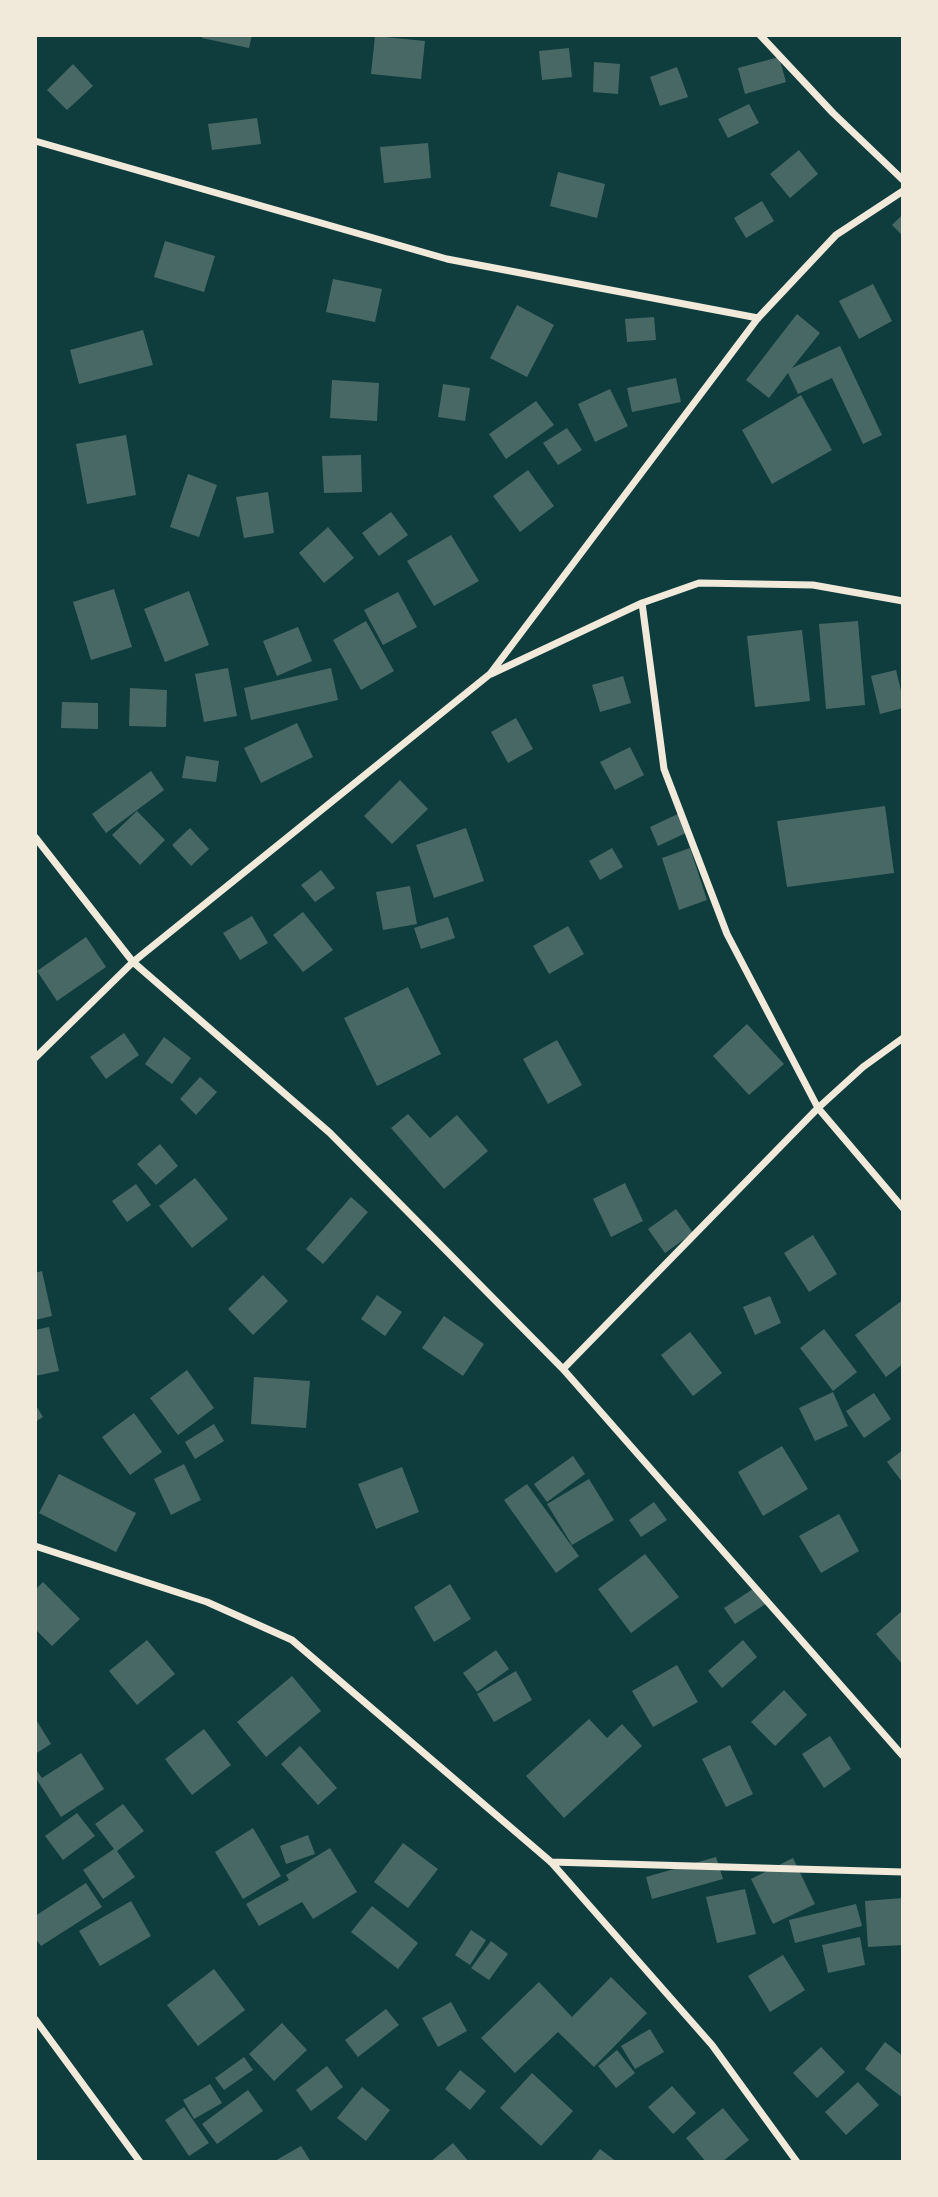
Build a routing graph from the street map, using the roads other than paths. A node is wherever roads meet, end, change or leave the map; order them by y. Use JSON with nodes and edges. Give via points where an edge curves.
{"nodes":[{"id":1,"x":760,"y":35,"type":"edge"},
{"id":2,"x":35,"y":141,"type":"edge"},
{"id":3,"x":903,"y":180,"type":"edge"},
{"id":4,"x":903,"y":191,"type":"edge"},
{"id":5,"x":758,"y":318,"type":"junction"},
{"id":6,"x":903,"y":601,"type":"edge"},
{"id":7,"x":642,"y":603,"type":"junction"},
{"id":8,"x":490,"y":674,"type":"junction"},
{"id":9,"x":35,"y":837,"type":"edge"},
{"id":10,"x":134,"y":962,"type":"junction"},
{"id":11,"x":903,"y":1038,"type":"edge"},
{"id":12,"x":35,"y":1058,"type":"edge"},
{"id":13,"x":818,"y":1108,"type":"junction"},
{"id":14,"x":903,"y":1208,"type":"edge"},
{"id":15,"x":563,"y":1369,"type":"junction"},
{"id":16,"x":35,"y":1546,"type":"edge"},
{"id":17,"x":903,"y":1756,"type":"edge"},
{"id":18,"x":551,"y":1862,"type":"junction"},
{"id":19,"x":903,"y":1872,"type":"edge"},
{"id":20,"x":35,"y":2019,"type":"edge"},
{"id":21,"x":140,"y":2162,"type":"edge"},
{"id":22,"x":797,"y":2162,"type":"edge"}],
"edges":[{"from":1,"to":3,"type":"street"},
{"from":2,"to":5,"type":"street","via":[[447,259]]},
{"from":4,"to":5,"type":"street","via":[[836,235]]},
{"from":5,"to":8,"type":"street"},
{"from":6,"to":7,"type":"street","via":[[813,585],[699,583]]},
{"from":7,"to":8,"type":"street"},
{"from":7,"to":13,"type":"street","via":[[664,769],[727,934]]},
{"from":8,"to":10,"type":"street"},
{"from":9,"to":10,"type":"street"},
{"from":10,"to":12,"type":"street"},
{"from":10,"to":15,"type":"street","via":[[330,1133]]},
{"from":11,"to":13,"type":"street"},
{"from":13,"to":14,"type":"street"},
{"from":13,"to":15,"type":"street"},
{"from":15,"to":17,"type":"street"},
{"from":16,"to":18,"type":"street","via":[[207,1602],[292,1640]]},
{"from":18,"to":19,"type":"street"},
{"from":18,"to":22,"type":"street","via":[[712,2045]]},
{"from":20,"to":21,"type":"street"}]}
